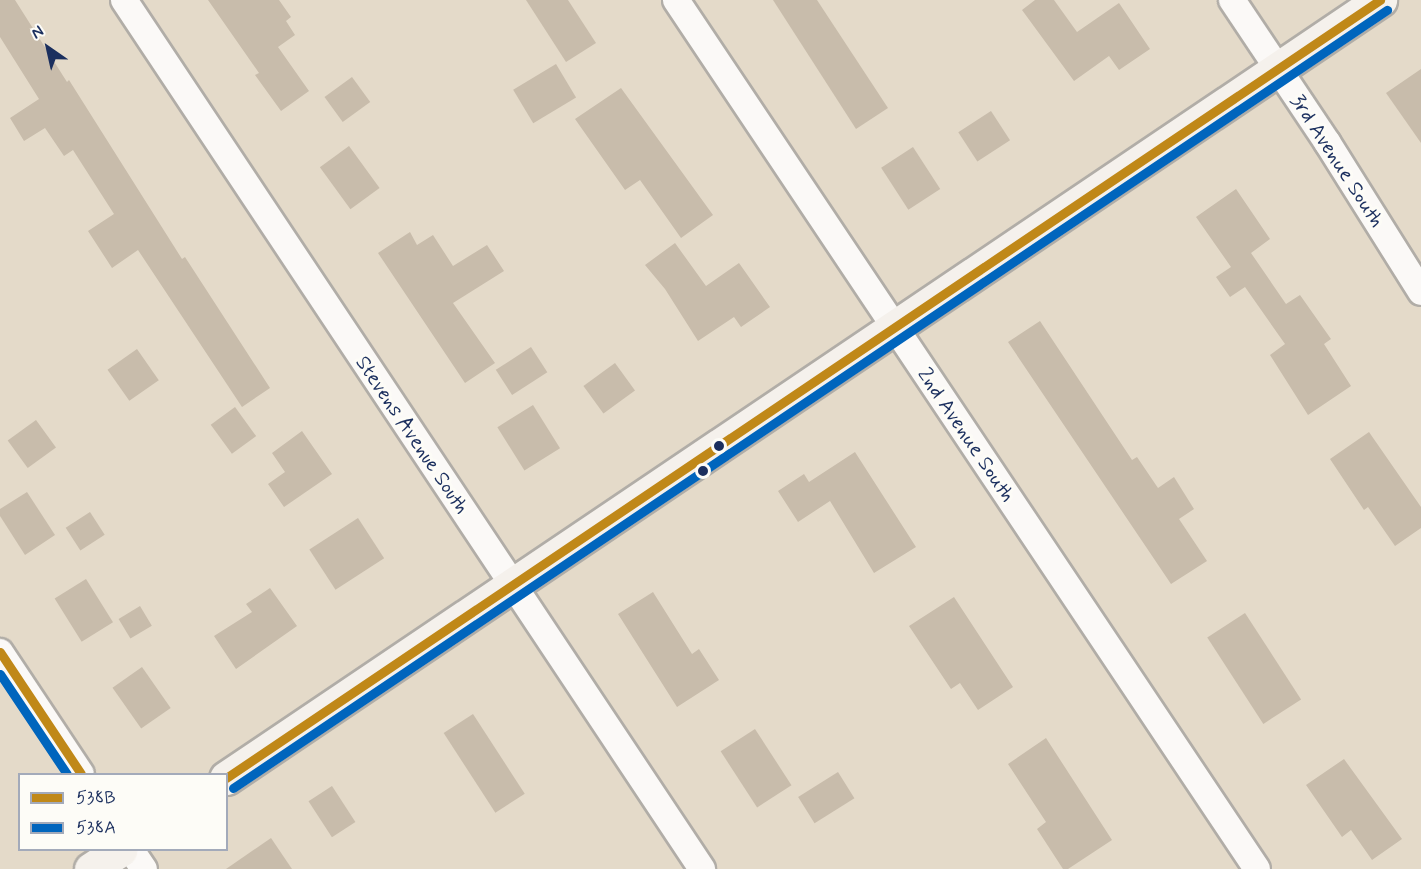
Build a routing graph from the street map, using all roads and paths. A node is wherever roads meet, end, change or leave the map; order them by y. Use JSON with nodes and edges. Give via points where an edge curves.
{"nodes":[{"id":1,"x":124,"y":0,"type":"edge"},
{"id":2,"x":676,"y":0,"type":"edge"},
{"id":3,"x":1232,"y":0,"type":"edge"},
{"id":4,"x":1380,"y":0,"type":"edge"},
{"id":5,"x":1278,"y":69,"type":"junction"},
{"id":6,"x":1421,"y":292,"type":"edge"},
{"id":7,"x":894,"y":328,"type":"junction"},
{"id":8,"x":512,"y":586,"type":"junction"},
{"id":9,"x":0,"y":652,"type":"edge"},
{"id":10,"x":80,"y":773,"type":"edge"},
{"id":11,"x":228,"y":777,"type":"edge"},
{"id":12,"x":117,"y":851,"type":"edge"},
{"id":13,"x":132,"y":851,"type":"edge"},
{"id":14,"x":91,"y":869,"type":"edge"},
{"id":15,"x":144,"y":869,"type":"edge"},
{"id":16,"x":702,"y":869,"type":"edge"},
{"id":17,"x":1257,"y":869,"type":"edge"}],
"edges":[{"from":1,"to":8,"type":"street","name":"Stevens Avenue South"},
{"from":2,"to":7,"type":"street","name":"2nd Avenue South"},
{"from":3,"to":5,"type":"street","name":"3rd Avenue South"},
{"from":4,"to":5,"type":"street"},
{"from":5,"to":6,"type":"street","name":"3rd Avenue South"},
{"from":5,"to":7,"type":"street"},
{"from":7,"to":8,"type":"street"},
{"from":7,"to":17,"type":"street","name":"2nd Avenue South"},
{"from":8,"to":11,"type":"street"},
{"from":8,"to":16,"type":"street","name":"Stevens Avenue South"},
{"from":9,"to":10,"type":"street"},
{"from":12,"to":14,"type":"street"},
{"from":13,"to":15,"type":"street"}]}
